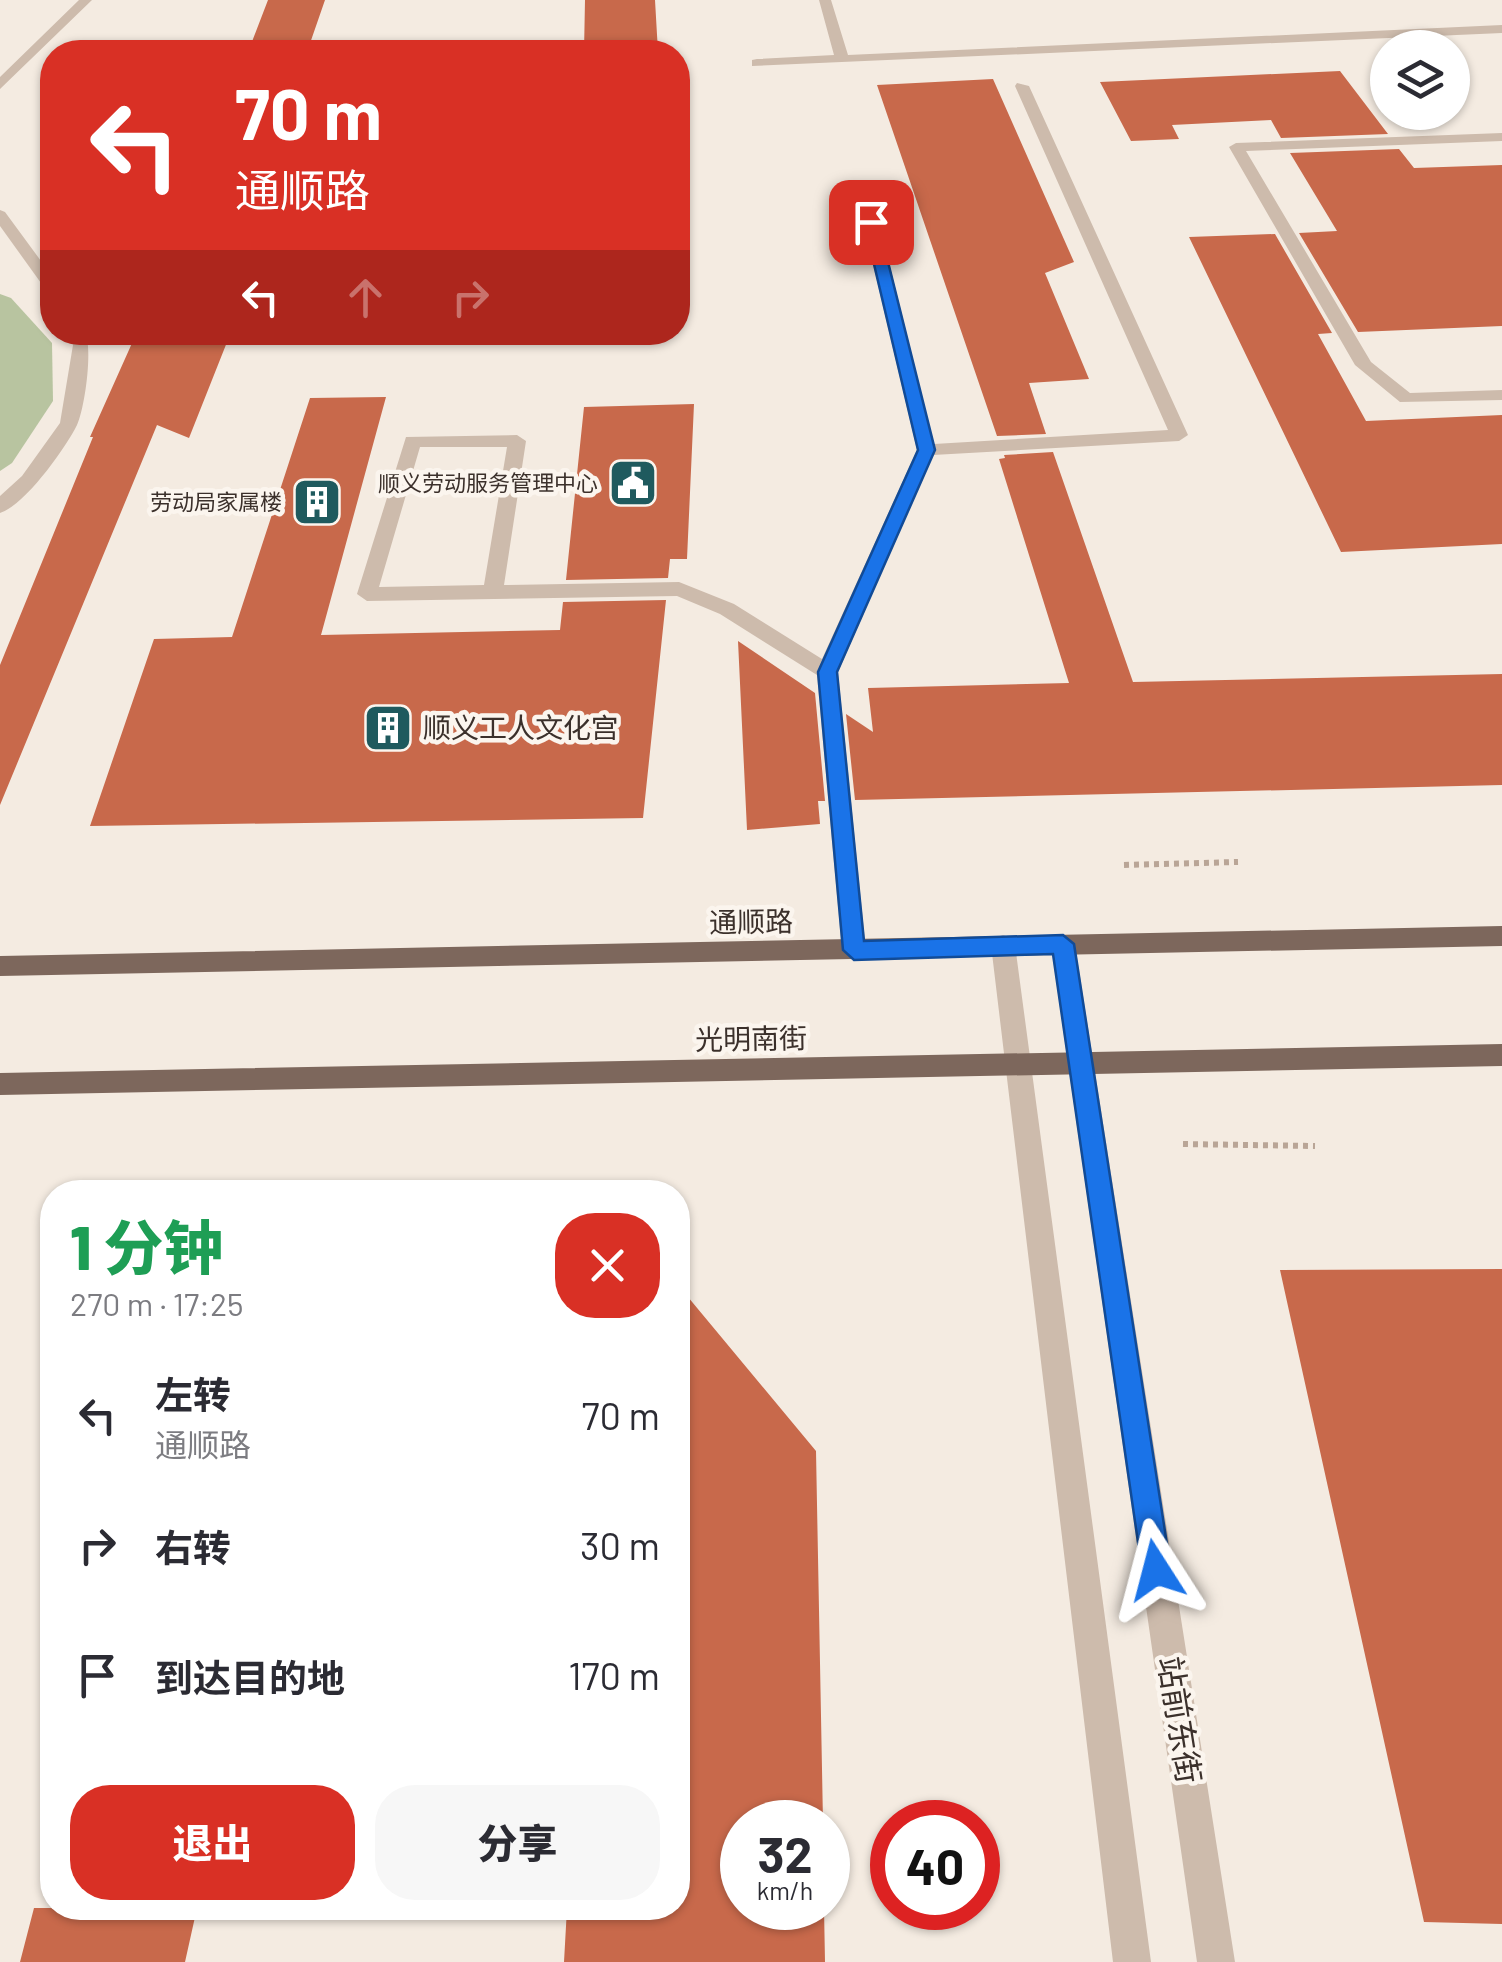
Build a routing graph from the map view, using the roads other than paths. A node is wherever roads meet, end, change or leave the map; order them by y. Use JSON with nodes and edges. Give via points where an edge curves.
{"nodes":[{"id":1,"x":86,"y":0,"type":"edge"},
{"id":2,"x":825,"y":0,"type":"edge"},
{"id":3,"x":1502,"y":28,"type":"edge"},
{"id":4,"x":45,"y":40,"type":"edge"},
{"id":5,"x":40,"y":45,"type":"edge"},
{"id":6,"x":842,"y":58,"type":"junction"},
{"id":7,"x":757,"y":62,"type":"dead end"},
{"id":8,"x":0,"y":84,"type":"edge"},
{"id":9,"x":1022,"y":86,"type":"dead end"},
{"id":10,"x":1502,"y":137,"type":"edge"},
{"id":11,"x":0,"y":215,"type":"edge"},
{"id":12,"x":871,"y":222,"type":"dead end"},
{"id":13,"x":40,"y":270,"type":"edge"},
{"id":14,"x":82,"y":345,"type":"edge"},
{"id":15,"x":1502,"y":395,"type":"edge"},
{"id":16,"x":926,"y":450,"type":"junction"},
{"id":17,"x":0,"y":508,"type":"edge"},
{"id":18,"x":493,"y":592,"type":"junction"},
{"id":19,"x":827,"y":672,"type":"junction"},
{"id":20,"x":1502,"y":936,"type":"edge"},
{"id":21,"x":1003,"y":944,"type":"junction"},
{"id":22,"x":1063,"y":944,"type":"junction"},
{"id":23,"x":854,"y":950,"type":"junction"},
{"id":24,"x":0,"y":966,"type":"edge"},
{"id":25,"x":1502,"y":1055,"type":"edge"},
{"id":26,"x":1082,"y":1063,"type":"junction"},
{"id":27,"x":1021,"y":1066,"type":"junction"},
{"id":28,"x":0,"y":1084,"type":"edge"},
{"id":29,"x":1132,"y":1962,"type":"edge"},
{"id":30,"x":1216,"y":1962,"type":"edge"}],
"edges":[{"from":1,"to":4,"type":"street"},
{"from":2,"to":6,"type":"street"},
{"from":3,"to":6,"type":"street"},
{"from":5,"to":8,"type":"street"},
{"from":6,"to":7,"type":"street"},
{"from":9,"to":16,"type":"street","via":[[1179,436]]},
{"from":10,"to":15,"type":"street","via":[[1236,148],[1364,365],[1406,398]]},
{"from":11,"to":13,"type":"street"},
{"from":12,"to":16,"type":"street"},
{"from":14,"to":17,"type":"street","via":[[69,423]]},
{"from":16,"to":19,"type":"street"},
{"from":18,"to":18,"type":"street","via":[[367,594],[412,441],[517,441]]},
{"from":18,"to":19,"type":"street","via":[[679,589],[727,609]]},
{"from":19,"to":23,"type":"street"},
{"from":20,"to":22,"type":"main road","name":"通顺路"},
{"from":21,"to":22,"type":"main road","name":"通顺路"},
{"from":21,"to":23,"type":"main road","name":"通顺路"},
{"from":21,"to":27,"type":"street"},
{"from":22,"to":26,"type":"street","name":"站前东街"},
{"from":23,"to":24,"type":"main road","name":"通顺路"},
{"from":25,"to":26,"type":"main road","name":"光明南街"},
{"from":26,"to":27,"type":"main road","name":"光明南街"},
{"from":26,"to":30,"type":"street","name":"站前东街"},
{"from":27,"to":28,"type":"main road","name":"光明南街"},
{"from":27,"to":29,"type":"street"}]}
